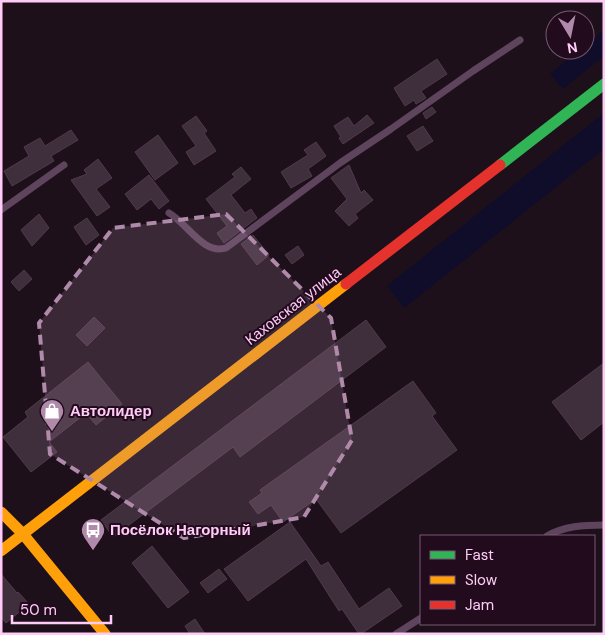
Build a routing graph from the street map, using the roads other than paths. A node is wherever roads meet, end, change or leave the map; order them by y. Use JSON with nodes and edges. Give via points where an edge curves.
{"nodes":[{"id":1,"x":520,"y":40,"type":"dead end"},
{"id":2,"x":604,"y":84,"type":"edge"},
{"id":3,"x":64,"y":165,"type":"dead end"},
{"id":4,"x":1,"y":210,"type":"edge"},
{"id":5,"x":169,"y":213,"type":"dead end"},
{"id":6,"x":1,"y":512,"type":"edge"},
{"id":7,"x":604,"y":525,"type":"edge"},
{"id":8,"x":23,"y":534,"type":"junction"},
{"id":9,"x":549,"y":535,"type":"edge"},
{"id":10,"x":1,"y":551,"type":"edge"},
{"id":11,"x":420,"y":619,"type":"edge"},
{"id":12,"x":105,"y":634,"type":"edge"},
{"id":13,"x":396,"y":634,"type":"edge"}],
"edges":[{"from":1,"to":5,"type":"lane","via":[[340,163],[226,248],[216,249],[207,245]]},
{"from":2,"to":8,"type":"main road","name":"Каховская улица"},
{"from":3,"to":4,"type":"lane"},
{"from":6,"to":8,"type":"main road"},
{"from":7,"to":9,"type":"lane","via":[[580,525]]},
{"from":8,"to":10,"type":"main road","name":"Каховская улица"},
{"from":8,"to":12,"type":"main road"},
{"from":11,"to":13,"type":"lane"}]}
